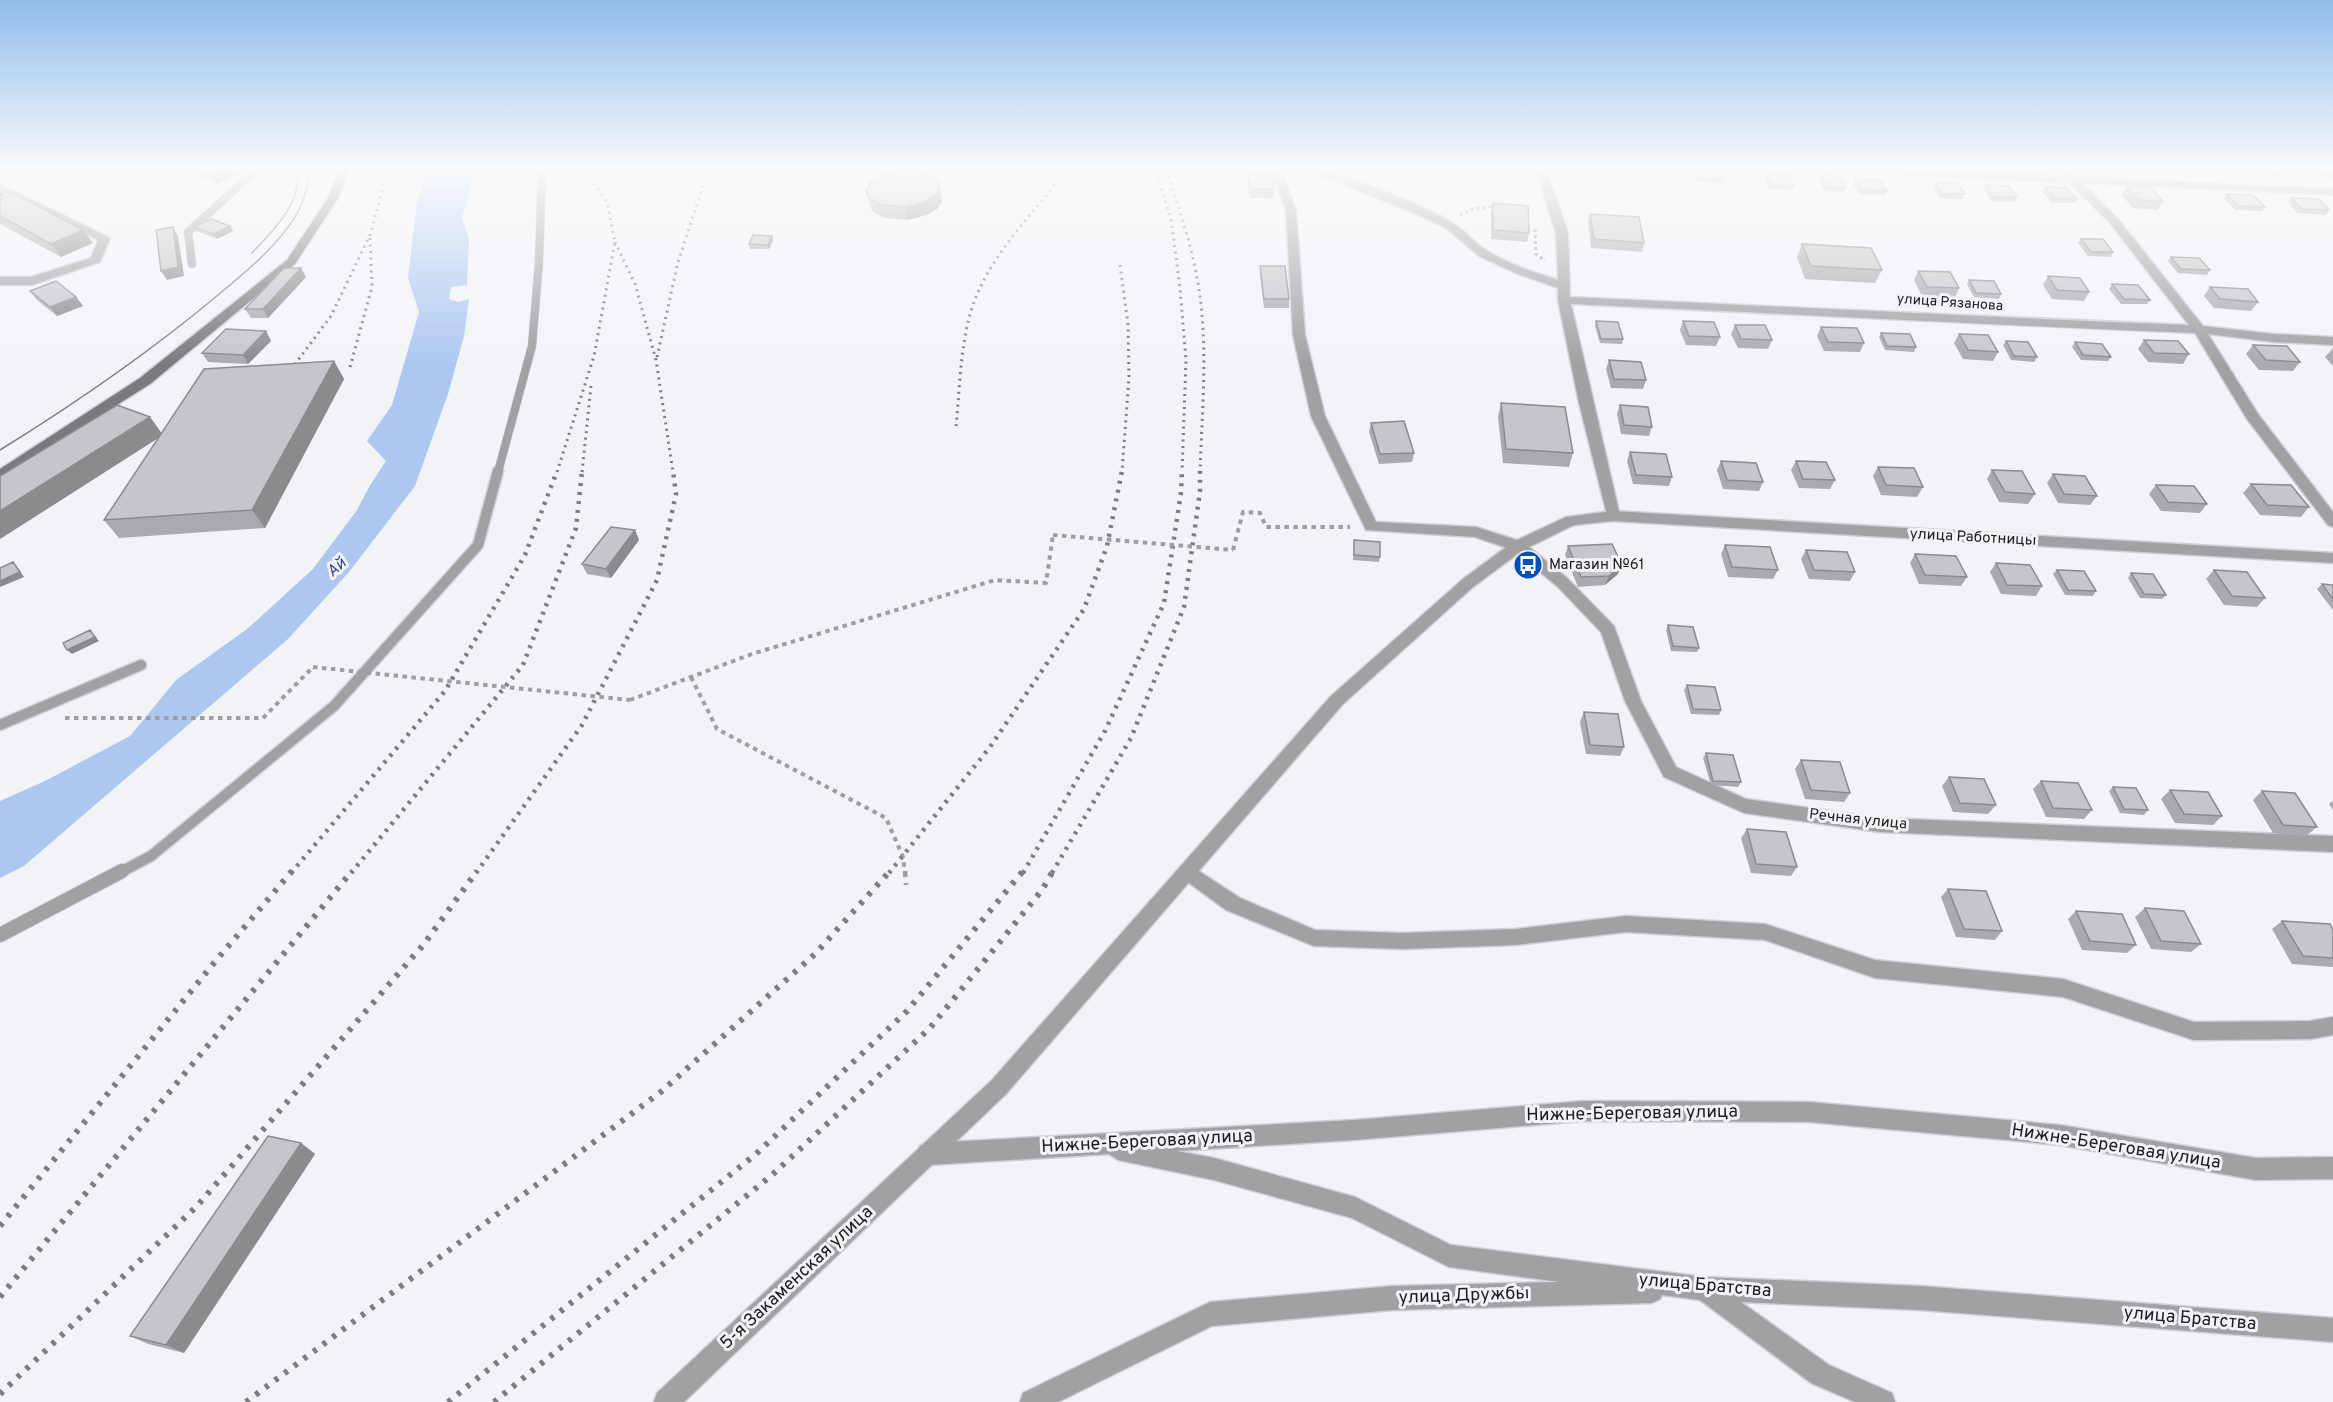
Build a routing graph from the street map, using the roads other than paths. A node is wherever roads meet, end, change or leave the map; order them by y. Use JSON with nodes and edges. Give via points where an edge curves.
{"nodes":[{"id":1,"x":97,"y":235,"type":"edge"},
{"id":2,"x":188,"y":235,"type":"edge"},
{"id":3,"x":308,"y":235,"type":"edge"},
{"id":4,"x":540,"y":235,"type":"edge"},
{"id":5,"x":1293,"y":235,"type":"edge"},
{"id":6,"x":1461,"y":235,"type":"edge"},
{"id":7,"x":1562,"y":235,"type":"edge"},
{"id":8,"x":2125,"y":235,"type":"edge"},
{"id":9,"x":192,"y":264,"type":"dead end"},
{"id":10,"x":0,"y":281,"type":"edge"},
{"id":11,"x":1564,"y":286,"type":"junction"},
{"id":12,"x":1564,"y":300,"type":"junction"},
{"id":13,"x":2199,"y":329,"type":"junction"},
{"id":14,"x":2333,"y":341,"type":"edge"},
{"id":15,"x":0,"y":475,"type":"edge"},
{"id":16,"x":1613,"y":516,"type":"junction"},
{"id":17,"x":2333,"y":522,"type":"edge"},
{"id":18,"x":1518,"y":546,"type":"junction"},
{"id":19,"x":2333,"y":558,"type":"edge"},
{"id":20,"x":141,"y":665,"type":"dead end"},
{"id":21,"x":0,"y":725,"type":"edge"},
{"id":22,"x":2333,"y":844,"type":"edge"},
{"id":23,"x":1188,"y":872,"type":"junction"},
{"id":24,"x":0,"y":935,"type":"edge"},
{"id":25,"x":2333,"y":1026,"type":"edge"},
{"id":26,"x":1096,"y":1144,"type":"junction"},
{"id":27,"x":928,"y":1154,"type":"junction"},
{"id":28,"x":2333,"y":1168,"type":"edge"},
{"id":29,"x":1704,"y":1289,"type":"junction"},
{"id":30,"x":2333,"y":1330,"type":"edge"},
{"id":31,"x":666,"y":1402,"type":"edge"},
{"id":32,"x":1032,"y":1402,"type":"edge"},
{"id":33,"x":1883,"y":1402,"type":"edge"}],
"edges":[{"from":1,"to":10,"type":"street","via":[[104,239],[96,260],[32,281]]},
{"from":2,"to":9,"type":"lane"},
{"from":3,"to":15,"type":"main road","via":[[291,262],[145,381]]},
{"from":4,"to":24,"type":"lane","via":[[532,346],[477,545],[334,706],[152,856]]},
{"from":5,"to":18,"type":"street","via":[[1299,334],[1318,416],[1371,527],[1476,532]]},
{"from":6,"to":11,"type":"street","via":[[1483,254]]},
{"from":7,"to":11,"type":"street"},
{"from":8,"to":13,"type":"street"},
{"from":11,"to":12,"type":"street"},
{"from":12,"to":13,"type":"street","name":"улица Рязанова"},
{"from":12,"to":16,"type":"street"},
{"from":13,"to":14,"type":"street","name":"улица Рязанова"},
{"from":13,"to":17,"type":"street","via":[[2252,416]]},
{"from":16,"to":18,"type":"street","name":"улица Работницы","via":[[1571,520]]},
{"from":16,"to":19,"type":"street","name":"улица Работницы"},
{"from":18,"to":22,"type":"street","name":"Речная улица","via":[[1562,582],[1608,630],[1633,701],[1670,772],[1744,806],[1880,825]]},
{"from":18,"to":23,"type":"street","name":"улица Работницы","via":[[1468,583],[1337,700]]},
{"from":20,"to":21,"type":"lane"},
{"from":23,"to":25,"type":"street","via":[[1233,904],[1314,938],[1516,938],[1626,924],[1765,932],[1875,969],[2063,988],[2194,1031],[2310,1030]]},
{"from":23,"to":27,"type":"street","name":"5-я Закаменская улица","via":[[999,1087]]},
{"from":26,"to":27,"type":"street","name":"Нижне-Береговая улица"},
{"from":26,"to":28,"type":"street","name":"Нижне-Береговая улица","via":[[1354,1130],[1583,1111],[1809,1112],[2060,1135],[2256,1169]]},
{"from":26,"to":29,"type":"street","name":"улица Братства","via":[[1214,1169],[1355,1208],[1449,1256]]},
{"from":27,"to":31,"type":"street","name":"5-я Закаменская улица"},
{"from":29,"to":30,"type":"street","name":"улица Братства","via":[[1920,1298]]},
{"from":29,"to":32,"type":"street","name":"улица Дружбы","via":[[1394,1298],[1210,1314]]},
{"from":29,"to":33,"type":"street","via":[[1820,1374]]}]}
